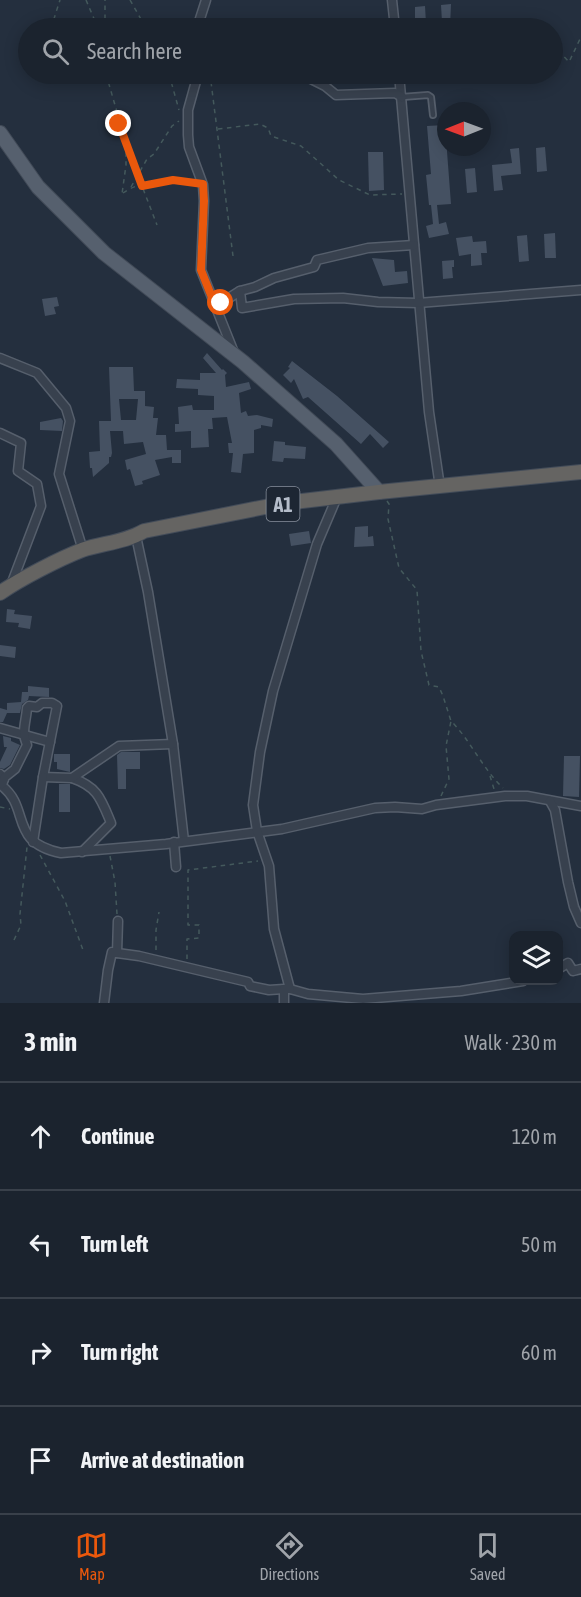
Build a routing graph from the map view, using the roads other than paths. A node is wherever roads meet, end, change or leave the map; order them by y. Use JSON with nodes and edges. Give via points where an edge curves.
{"nodes":[{"id":1,"x":206,"y":0,"type":"edge"},
{"id":2,"x":392,"y":0,"type":"edge"},
{"id":3,"x":200,"y":18,"type":"edge"},
{"id":4,"x":394,"y":18,"type":"edge"},
{"id":5,"x":196,"y":84,"type":"edge"},
{"id":6,"x":321,"y":84,"type":"edge"},
{"id":7,"x":400,"y":84,"type":"edge"},
{"id":8,"x":402,"y":97,"type":"junction"},
{"id":9,"x":433,"y":115,"type":"dead end"},
{"id":10,"x":0,"y":133,"type":"edge"},
{"id":11,"x":414,"y":245,"type":"junction"},
{"id":12,"x":581,"y":290,"type":"edge"},
{"id":13,"x":240,"y":291,"type":"junction"},
{"id":14,"x":418,"y":303,"type":"junction"},
{"id":15,"x":217,"y":310,"type":"junction"},
{"id":16,"x":0,"y":358,"type":"edge"},
{"id":17,"x":243,"y":362,"type":"junction"},
{"id":18,"x":0,"y":433,"type":"edge"},
{"id":19,"x":581,"y":472,"type":"edge"},
{"id":20,"x":440,"y":487,"type":"junction"},
{"id":21,"x":379,"y":492,"type":"junction"},
{"id":22,"x":337,"y":497,"type":"junction"},
{"id":23,"x":136,"y":536,"type":"junction"},
{"id":24,"x":82,"y":550,"type":"junction"},
{"id":25,"x":5,"y":589,"type":"edge"},
{"id":26,"x":0,"y":728,"type":"edge"},
{"id":27,"x":23,"y":734,"type":"junction"},
{"id":28,"x":50,"y":742,"type":"junction"},
{"id":29,"x":174,"y":744,"type":"junction"},
{"id":30,"x":0,"y":774,"type":"edge"},
{"id":31,"x":43,"y":777,"type":"junction"},
{"id":32,"x":72,"y":778,"type":"junction"},
{"id":33,"x":1,"y":785,"type":"edge"},
{"id":34,"x":550,"y":801,"type":"junction"},
{"id":35,"x":581,"y":806,"type":"edge"},
{"id":36,"x":257,"y":831,"type":"junction"},
{"id":37,"x":30,"y":838,"type":"junction"},
{"id":38,"x":184,"y":841,"type":"junction"},
{"id":39,"x":174,"y":842,"type":"junction"},
{"id":40,"x":81,"y":852,"type":"junction"},
{"id":41,"x":176,"y":867,"type":"dead end"},
{"id":42,"x":118,"y":921,"type":"road end"},
{"id":43,"x":581,"y":923,"type":"edge"},
{"id":44,"x":117,"y":952,"type":"junction"},
{"id":45,"x":563,"y":966,"type":"edge"},
{"id":46,"x":581,"y":969,"type":"edge"},
{"id":47,"x":509,"y":983,"type":"edge"},
{"id":48,"x":287,"y":989,"type":"junction"},
{"id":49,"x":104,"y":1003,"type":"edge"},
{"id":50,"x":284,"y":1003,"type":"edge"}],
"edges":[{"from":1,"to":3,"type":"street"},
{"from":2,"to":4,"type":"street"},
{"from":5,"to":15,"type":"street","via":[[188,116],[189,147],[203,184],[201,270]]},
{"from":6,"to":8,"type":"street","via":[[336,95],[395,93]]},
{"from":7,"to":8,"type":"street"},
{"from":8,"to":9,"type":"lane","via":[[428,94]]},
{"from":8,"to":11,"type":"street"},
{"from":10,"to":17,"type":"main road","via":[[38,187],[97,247]]},
{"from":11,"to":13,"type":"street","via":[[368,249],[317,260],[314,267]]},
{"from":11,"to":14,"type":"street"},
{"from":12,"to":14,"type":"street"},
{"from":13,"to":14,"type":"street","via":[[242,308],[294,299]]},
{"from":13,"to":15,"type":"street"},
{"from":14,"to":20,"type":"street"},
{"from":15,"to":17,"type":"street","via":[[231,348]]},
{"from":16,"to":24,"type":"street","via":[[37,374],[66,408],[70,422],[59,474]]},
{"from":17,"to":21,"type":"main road","via":[[336,444]]},
{"from":18,"to":25,"type":"street","via":[[21,443],[18,471],[37,484],[41,506]]},
{"from":19,"to":20,"type":"highway","number":"A1"},
{"from":20,"to":21,"type":"highway","number":"A1"},
{"from":21,"to":22,"type":"highway","number":"A1"},
{"from":22,"to":23,"type":"highway","number":"A1","via":[[285,503],[144,531]]},
{"from":22,"to":36,"type":"street","via":[[317,544],[273,691],[253,805]]},
{"from":23,"to":24,"type":"highway","number":"A1"},
{"from":23,"to":29,"type":"street"},
{"from":24,"to":25,"type":"highway","number":"A1"},
{"from":26,"to":27,"type":"street"},
{"from":27,"to":28,"type":"street"},
{"from":27,"to":28,"type":"street","via":[[27,708],[52,703],[57,706]]},
{"from":27,"to":33,"type":"street","via":[[27,745],[15,769]]},
{"from":28,"to":31,"type":"street"},
{"from":29,"to":32,"type":"street","via":[[119,746]]},
{"from":29,"to":38,"type":"street"},
{"from":30,"to":33,"type":"street"},
{"from":31,"to":32,"type":"street"},
{"from":31,"to":37,"type":"street"},
{"from":32,"to":40,"type":"street","via":[[98,793],[111,823]]},
{"from":33,"to":37,"type":"street","via":[[10,792]]},
{"from":34,"to":35,"type":"street"},
{"from":34,"to":36,"type":"street","via":[[505,796],[422,809],[375,808]]},
{"from":34,"to":43,"type":"street"},
{"from":36,"to":38,"type":"street"},
{"from":36,"to":48,"type":"street","via":[[267,860],[274,929]]},
{"from":37,"to":40,"type":"street","via":[[47,850]]},
{"from":38,"to":39,"type":"street"},
{"from":39,"to":40,"type":"street"},
{"from":39,"to":41,"type":"street"},
{"from":42,"to":44,"type":"street"},
{"from":44,"to":48,"type":"street","via":[[187,966],[248,982],[250,986]]},
{"from":44,"to":49,"type":"street","via":[[112,952]]},
{"from":45,"to":46,"type":"street","via":[[568,963],[573,971]]},
{"from":47,"to":48,"type":"street","via":[[363,999]]},
{"from":48,"to":50,"type":"street"}]}
